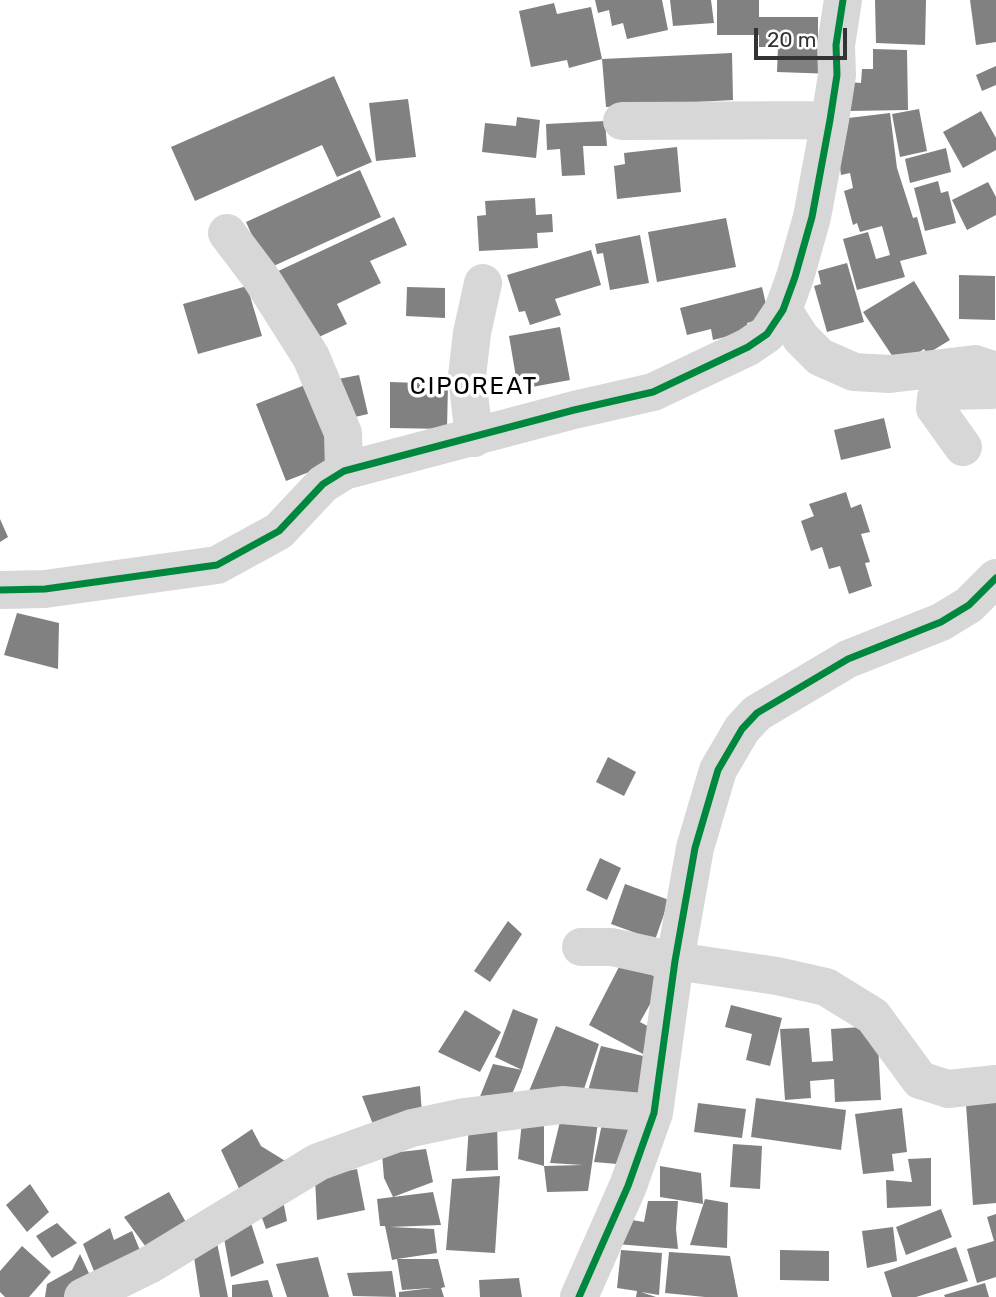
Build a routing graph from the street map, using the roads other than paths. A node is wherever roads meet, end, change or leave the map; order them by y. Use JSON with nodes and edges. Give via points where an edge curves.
{"nodes":[{"id":1,"x":843,"y":0,"type":"edge"},
{"id":2,"x":830,"y":120,"type":"junction"},
{"id":3,"x":622,"y":121,"type":"dead end"},
{"id":4,"x":227,"y":233,"type":"dead end"},
{"id":5,"x":483,"y":283,"type":"dead end"},
{"id":6,"x":783,"y":310,"type":"junction"},
{"id":7,"x":991,"y":369,"type":"edge"},
{"id":8,"x":474,"y":438,"type":"junction"},
{"id":9,"x":963,"y":447,"type":"dead end"},
{"id":10,"x":344,"y":471,"type":"junction"},
{"id":11,"x":996,"y":578,"type":"edge"},
{"id":12,"x":0,"y":590,"type":"edge"},
{"id":13,"x":581,"y":947,"type":"dead end"},
{"id":14,"x":676,"y":961,"type":"junction"},
{"id":15,"x":996,"y":1084,"type":"edge"},
{"id":16,"x":654,"y":1113,"type":"junction"},
{"id":17,"x":83,"y":1297,"type":"edge"},
{"id":18,"x":579,"y":1297,"type":"edge"}],
"edges":[{"from":1,"to":2,"type":"street"},
{"from":2,"to":3,"type":"street"},
{"from":2,"to":6,"type":"street","via":[[812,217]]},
{"from":4,"to":10,"type":"street","via":[[311,357],[343,433]]},
{"from":5,"to":8,"type":"street","via":[[467,376]]},
{"from":6,"to":7,"type":"street","via":[[820,357],[854,372]]},
{"from":6,"to":8,"type":"street","via":[[766,334],[748,347],[653,391]]},
{"from":7,"to":9,"type":"street","via":[[936,398],[934,408]]},
{"from":8,"to":10,"type":"street"},
{"from":10,"to":12,"type":"street","via":[[323,484],[279,531],[217,565],[45,589]]},
{"from":11,"to":14,"type":"street","via":[[969,605],[941,622],[848,659],[757,713],[742,729],[718,770],[695,848]]},
{"from":13,"to":14,"type":"street","via":[[612,947]]},
{"from":14,"to":15,"type":"street","via":[[826,987],[873,1016],[920,1080],[948,1089]]},
{"from":14,"to":16,"type":"street"},
{"from":16,"to":17,"type":"street","via":[[562,1105],[412,1128],[318,1162],[149,1265]]},
{"from":16,"to":18,"type":"street"}]}
